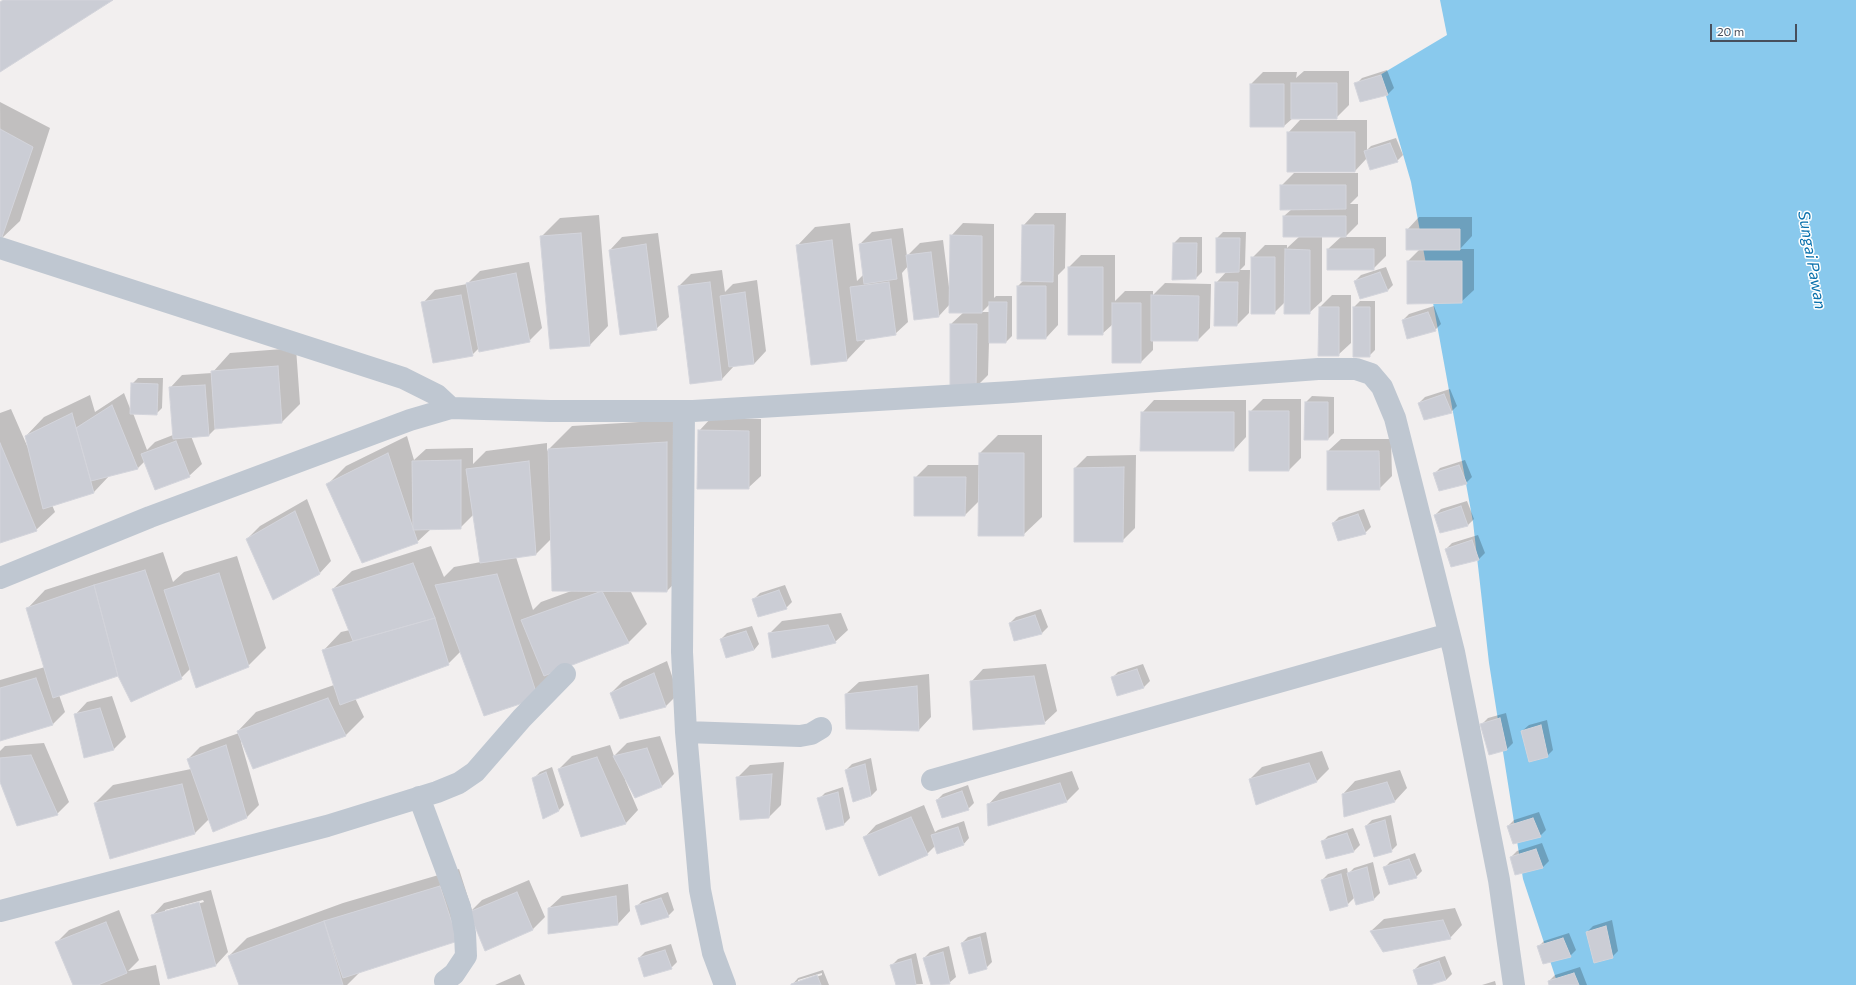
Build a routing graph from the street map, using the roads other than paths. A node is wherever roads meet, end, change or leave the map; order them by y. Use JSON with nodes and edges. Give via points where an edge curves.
{"nodes":[{"id":1,"x":0,"y":248,"type":"edge"},
{"id":2,"x":451,"y":408,"type":"junction"},
{"id":3,"x":684,"y":411,"type":"junction"},
{"id":4,"x":0,"y":578,"type":"edge"},
{"id":5,"x":1449,"y":634,"type":"junction"},
{"id":6,"x":565,"y":674,"type":"dead end"},
{"id":7,"x":821,"y":728,"type":"dead end"},
{"id":8,"x":686,"y":732,"type":"junction"},
{"id":9,"x":932,"y":780,"type":"dead end"},
{"id":10,"x":419,"y":797,"type":"junction"},
{"id":11,"x":0,"y":911,"type":"edge"},
{"id":12,"x":445,"y":981,"type":"dead end"},
{"id":13,"x":725,"y":985,"type":"edge"},
{"id":14,"x":1514,"y":985,"type":"edge"}],
"edges":[{"from":1,"to":2,"type":"street","via":[[404,378],[437,395]]},
{"from":2,"to":3,"type":"street"},
{"from":2,"to":4,"type":"street","via":[[410,420],[150,517]]},
{"from":3,"to":5,"type":"street","via":[[1012,392],[1318,368],[1356,369],[1371,374],[1382,387],[1394,418]]},
{"from":3,"to":8,"type":"street","via":[[682,652]]},
{"from":5,"to":9,"type":"street"},
{"from":5,"to":14,"type":"street","via":[[1499,880]]},
{"from":6,"to":10,"type":"street","via":[[475,772],[459,783]]},
{"from":7,"to":8,"type":"street","via":[[811,734],[800,736]]},
{"from":8,"to":13,"type":"street","via":[[700,890],[714,953]]},
{"from":10,"to":11,"type":"street","via":[[327,826]]},
{"from":10,"to":12,"type":"street","via":[[460,907],[465,934],[466,956],[454,974]]}]}
